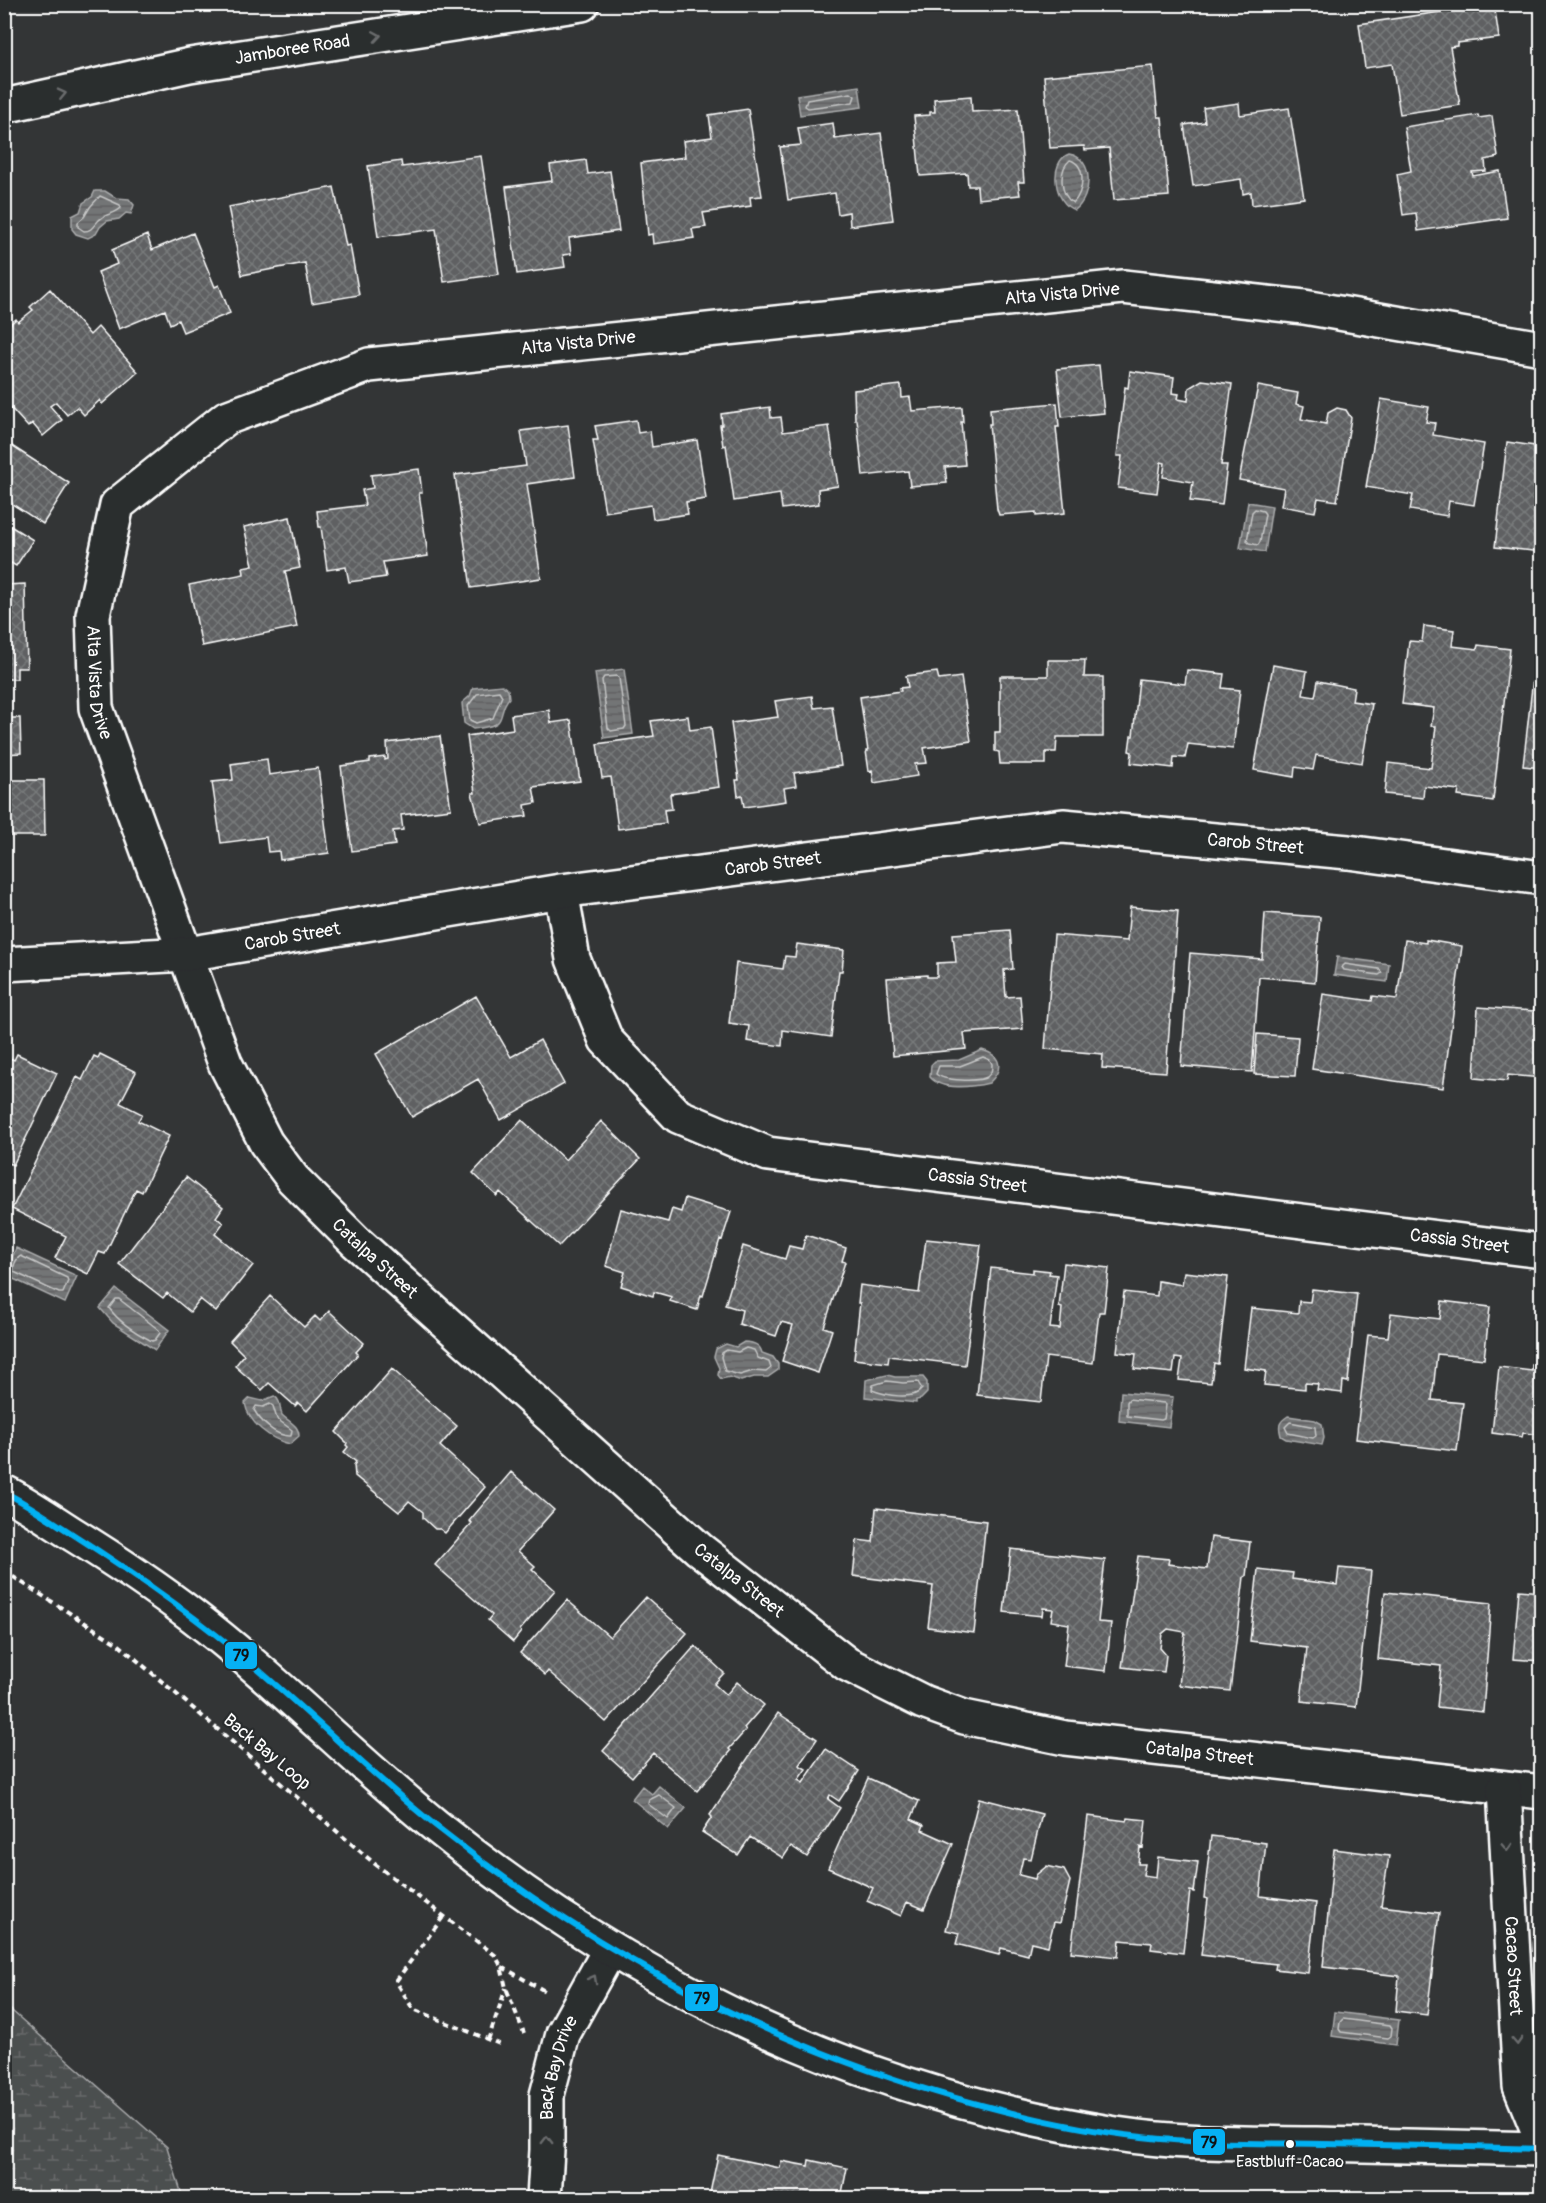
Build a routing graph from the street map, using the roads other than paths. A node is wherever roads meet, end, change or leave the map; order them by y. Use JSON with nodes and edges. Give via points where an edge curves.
{"nodes":[{"id":1,"x":582,"y":4,"type":"edge"},
{"id":2,"x":4,"y":106,"type":"edge"},
{"id":3,"x":1542,"y":348,"type":"edge"},
{"id":4,"x":1542,"y":878,"type":"edge"},
{"id":5,"x":561,"y":891,"type":"junction"},
{"id":6,"x":187,"y":954,"type":"junction"},
{"id":7,"x":4,"y":964,"type":"edge"},
{"id":8,"x":1542,"y":1251,"type":"edge"},
{"id":9,"x":4,"y":1492,"type":"edge"},
{"id":10,"x":1504,"y":1788,"type":"junction"},
{"id":11,"x":1542,"y":1792,"type":"edge"},
{"id":12,"x":610,"y":1949,"type":"junction"},
{"id":13,"x":1542,"y":2140,"type":"edge"},
{"id":14,"x":1542,"y":2149,"type":"edge"},
{"id":15,"x":544,"y":2199,"type":"edge"}],
"edges":[{"from":2,"to":1,"type":"street","name":"Jamboree Road","one_way":true,"via":[[190,65]]},
{"from":3,"to":6,"type":"street","name":"Alta Vista Drive","via":[[1304,307],[1123,287],[369,364],[226,417],[117,505],[93,615],[96,708]]},
{"from":4,"to":5,"type":"street","name":"Carob Street","via":[[1348,852],[1063,826]]},
{"from":5,"to":6,"type":"street","name":"Carob Street"},
{"from":5,"to":8,"type":"street","name":"Cassia Street","via":[[573,959],[606,1040],[678,1116],[768,1154]]},
{"from":6,"to":7,"type":"street","name":"Carob Street"},
{"from":6,"to":10,"type":"street","name":"Catalpa Street","via":[[225,1063],[266,1143],[293,1179],[365,1250],[690,1541],[847,1664],[964,1717],[1065,1738]]},
{"from":9,"to":12,"type":"street","via":[[114,1560],[194,1616],[434,1824],[506,1880]]},
{"from":10,"to":11,"type":"street","name":"Catalpa Street"},
{"from":10,"to":13,"type":"street","name":"Cacao Street","one_way":true,"via":[[1520,2086]]},
{"from":12,"to":14,"type":"street","via":[[670,1985],[775,2036],[908,2086],[1014,2114],[1119,2134],[1213,2143]]},
{"from":15,"to":12,"type":"street","name":"Back Bay Drive","one_way":true,"via":[[548,2095],[562,2034]]}]}
